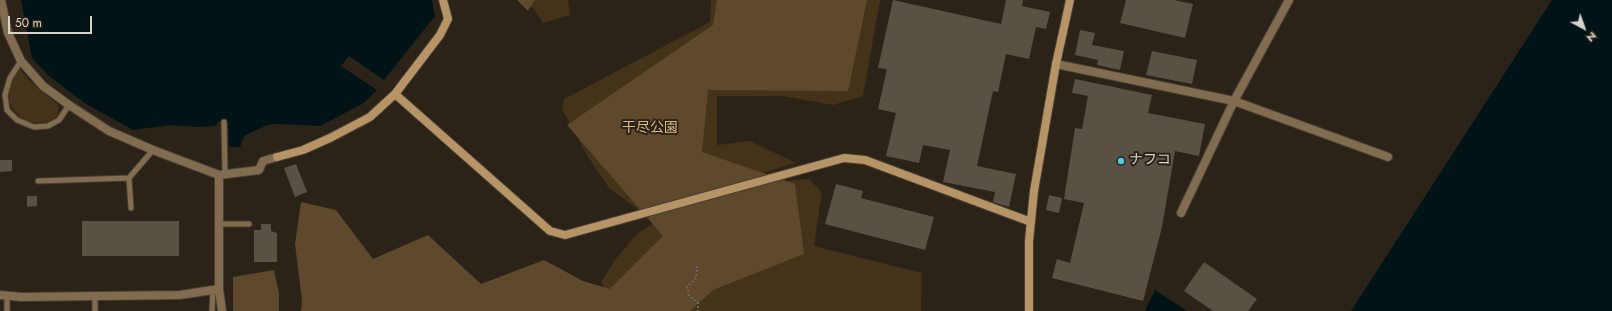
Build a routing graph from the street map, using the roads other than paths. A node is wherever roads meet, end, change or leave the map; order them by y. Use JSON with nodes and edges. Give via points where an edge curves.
{"nodes":[{"id":1,"x":1,"y":0,"type":"edge"},
{"id":2,"x":443,"y":0,"type":"edge"},
{"id":3,"x":1070,"y":0,"type":"edge"},
{"id":4,"x":1289,"y":0,"type":"edge"},
{"id":5,"x":2,"y":12,"type":"edge"},
{"id":6,"x":21,"y":60,"type":"junction"},
{"id":7,"x":1056,"y":64,"type":"junction"},
{"id":8,"x":395,"y":94,"type":"junction"},
{"id":9,"x":1234,"y":101,"type":"junction"},
{"id":10,"x":69,"y":105,"type":"junction"},
{"id":11,"x":224,"y":122,"type":"dead end"},
{"id":12,"x":153,"y":150,"type":"junction"},
{"id":13,"x":1388,"y":157,"type":"dead end"},
{"id":14,"x":222,"y":174,"type":"junction"},
{"id":15,"x":129,"y":178,"type":"junction"},
{"id":16,"x":38,"y":181,"type":"dead end"},
{"id":17,"x":130,"y":208,"type":"dead end"},
{"id":18,"x":1181,"y":213,"type":"dead end"},
{"id":19,"x":1031,"y":222,"type":"junction"},
{"id":20,"x":219,"y":224,"type":"junction"},
{"id":21,"x":249,"y":224,"type":"dead end"},
{"id":22,"x":216,"y":289,"type":"junction"},
{"id":23,"x":4,"y":295,"type":"edge"},
{"id":24,"x":95,"y":296,"type":"junction"},
{"id":25,"x":7,"y":311,"type":"edge"},
{"id":26,"x":95,"y":311,"type":"edge"},
{"id":27,"x":212,"y":311,"type":"edge"},
{"id":28,"x":222,"y":311,"type":"edge"},
{"id":29,"x":1029,"y":311,"type":"edge"}],
"edges":[{"from":1,"to":5,"type":"street"},
{"from":2,"to":8,"type":"street","via":[[448,19],[446,24]]},
{"from":3,"to":7,"type":"street"},
{"from":4,"to":9,"type":"street"},
{"from":5,"to":6,"type":"street","via":[[8,33]]},
{"from":6,"to":10,"type":"street","via":[[43,86]]},
{"from":6,"to":10,"type":"lane","via":[[10,78],[6,95],[7,110],[16,120],[34,127],[48,126],[59,120]]},
{"from":7,"to":9,"type":"street"},
{"from":7,"to":19,"type":"street"},
{"from":8,"to":14,"type":"street","via":[[370,117],[330,138],[303,150],[263,161],[259,170]]},
{"from":8,"to":19,"type":"street","via":[[550,231],[565,235],[844,158],[865,160]]},
{"from":9,"to":13,"type":"street"},
{"from":9,"to":18,"type":"street"},
{"from":10,"to":12,"type":"street","via":[[109,131]]},
{"from":11,"to":14,"type":"lane"},
{"from":12,"to":14,"type":"street"},
{"from":12,"to":15,"type":"lane"},
{"from":14,"to":20,"type":"street"},
{"from":15,"to":16,"type":"lane"},
{"from":15,"to":17,"type":"lane"},
{"from":19,"to":29,"type":"street"},
{"from":20,"to":21,"type":"lane"},
{"from":20,"to":22,"type":"street"},
{"from":22,"to":24,"type":"street","via":[[180,296]]},
{"from":22,"to":27,"type":"lane"},
{"from":22,"to":28,"type":"street"},
{"from":23,"to":24,"type":"street"},
{"from":23,"to":25,"type":"lane"},
{"from":24,"to":26,"type":"lane"}]}
